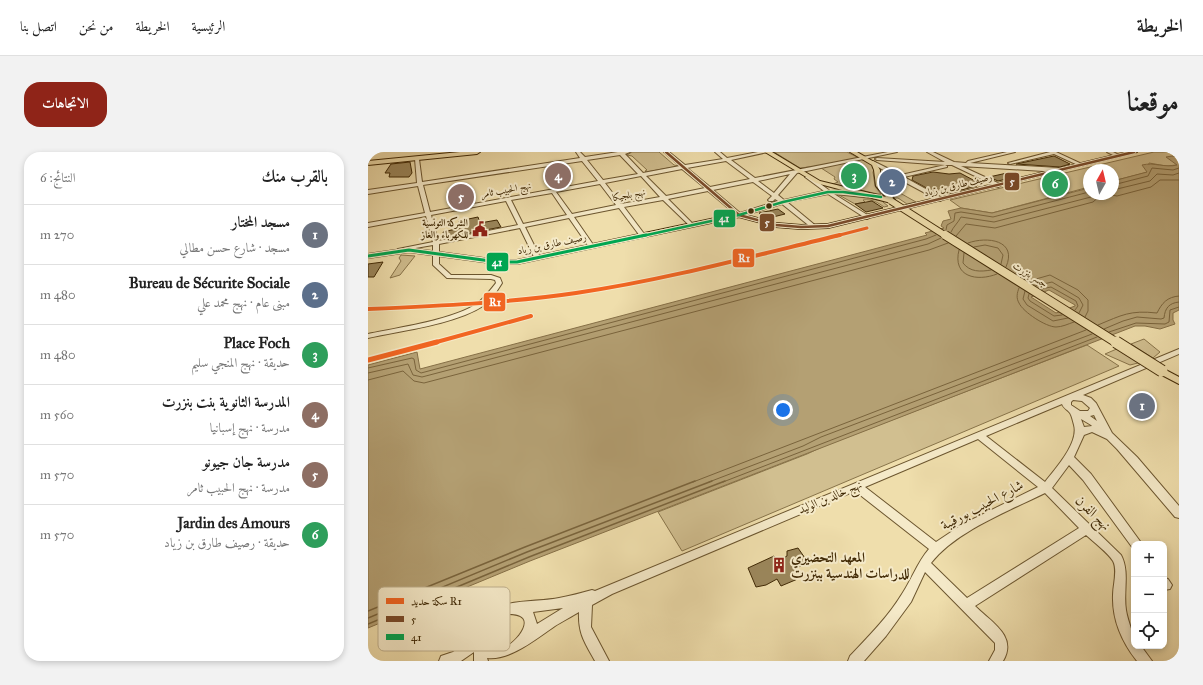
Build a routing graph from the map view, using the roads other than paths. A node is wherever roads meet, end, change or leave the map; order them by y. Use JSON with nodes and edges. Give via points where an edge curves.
{"nodes":[{"id":1,"x":477,"y":152,"type":"edge"},
{"id":2,"x":578,"y":152,"type":"edge"},
{"id":3,"x":628,"y":152,"type":"edge"},
{"id":4,"x":666,"y":152,"type":"edge"},
{"id":5,"x":717,"y":152,"type":"edge"},
{"id":6,"x":767,"y":152,"type":"edge"},
{"id":7,"x":853,"y":152,"type":"edge"},
{"id":8,"x":895,"y":152,"type":"edge"},
{"id":9,"x":929,"y":152,"type":"edge"},
{"id":10,"x":984,"y":152,"type":"edge"},
{"id":11,"x":1013,"y":152,"type":"edge"},
{"id":12,"x":1053,"y":152,"type":"edge"},
{"id":13,"x":1109,"y":152,"type":"edge"},
{"id":14,"x":1134,"y":152,"type":"edge"},
{"id":15,"x":620,"y":153,"type":"edge"},
{"id":16,"x":994,"y":156,"type":"junction"},
{"id":17,"x":1119,"y":156,"type":"junction"},
{"id":18,"x":865,"y":158,"type":"junction"},
{"id":19,"x":417,"y":159,"type":"junction"},
{"id":20,"x":583,"y":159,"type":"junction"},
{"id":21,"x":727,"y":160,"type":"junction"},
{"id":22,"x":872,"y":162,"type":"junction"},
{"id":23,"x":368,"y":163,"type":"edge"},
{"id":24,"x":1010,"y":163,"type":"junction"},
{"id":25,"x":956,"y":164,"type":"junction"},
{"id":26,"x":1082,"y":165,"type":"junction"},
{"id":27,"x":684,"y":167,"type":"junction"},
{"id":28,"x":1022,"y":169,"type":"junction"},
{"id":29,"x":1060,"y":170,"type":"junction"},
{"id":30,"x":797,"y":172,"type":"junction"},
{"id":31,"x":643,"y":175,"type":"junction"},
{"id":32,"x":1037,"y":176,"type":"junction"},
{"id":33,"x":808,"y":177,"type":"junction"},
{"id":34,"x":899,"y":177,"type":"junction"},
{"id":35,"x":753,"y":180,"type":"junction"},
{"id":36,"x":879,"y":181,"type":"junction"},
{"id":37,"x":600,"y":182,"type":"junction"},
{"id":38,"x":420,"y":184,"type":"junction"},
{"id":39,"x":998,"y":185,"type":"junction"},
{"id":40,"x":708,"y":188,"type":"junction"},
{"id":41,"x":553,"y":191,"type":"junction"},
{"id":42,"x":368,"y":192,"type":"edge"},
{"id":43,"x":828,"y":192,"type":"junction"},
{"id":44,"x":774,"y":196,"type":"junction"},
{"id":45,"x":664,"y":197,"type":"junction"},
{"id":46,"x":508,"y":199,"type":"junction"},
{"id":47,"x":888,"y":199,"type":"junction"},
{"id":48,"x":940,"y":199,"type":"junction"},
{"id":49,"x":783,"y":202,"type":"junction"},
{"id":50,"x":618,"y":206,"type":"junction"},
{"id":51,"x":764,"y":208,"type":"junction"},
{"id":52,"x":429,"y":214,"type":"junction"},
{"id":53,"x":739,"y":215,"type":"junction"},
{"id":54,"x":570,"y":216,"type":"junction"},
{"id":55,"x":867,"y":217,"type":"junction"},
{"id":56,"x":368,"y":224,"type":"edge"},
{"id":57,"x":691,"y":225,"type":"junction"},
{"id":58,"x":522,"y":226,"type":"junction"},
{"id":59,"x":814,"y":227,"type":"junction"},
{"id":60,"x":642,"y":235,"type":"junction"},
{"id":61,"x":436,"y":243,"type":"junction"},
{"id":62,"x":591,"y":246,"type":"junction"},
{"id":63,"x":397,"y":251,"type":"junction"},
{"id":64,"x":436,"y":254,"type":"junction"},
{"id":65,"x":368,"y":256,"type":"edge"},
{"id":66,"x":537,"y":257,"type":"junction"},
{"id":67,"x":368,"y":336,"type":"edge"},
{"id":68,"x":1179,"y":351,"type":"edge"},
{"id":69,"x":1163,"y":370,"type":"junction"},
{"id":70,"x":1179,"y":378,"type":"edge"},
{"id":71,"x":1179,"y":381,"type":"edge"},
{"id":72,"x":1099,"y":386,"type":"junction"},
{"id":73,"x":1070,"y":398,"type":"junction"},
{"id":74,"x":1052,"y":405,"type":"junction"},
{"id":75,"x":1074,"y":411,"type":"junction"},
{"id":76,"x":1092,"y":411,"type":"junction"},
{"id":77,"x":1080,"y":434,"type":"junction"},
{"id":78,"x":979,"y":435,"type":"junction"},
{"id":79,"x":1110,"y":437,"type":"junction"},
{"id":80,"x":1069,"y":458,"type":"junction"},
{"id":81,"x":856,"y":486,"type":"junction"},
{"id":82,"x":1046,"y":488,"type":"junction"},
{"id":83,"x":1179,"y":514,"type":"edge"},
{"id":84,"x":1088,"y":528,"type":"junction"},
{"id":85,"x":1134,"y":541,"type":"edge"},
{"id":86,"x":936,"y":548,"type":"junction"},
{"id":87,"x":924,"y":563,"type":"junction"},
{"id":88,"x":586,"y":599,"type":"junction"},
{"id":89,"x":966,"y":605,"type":"junction"},
{"id":90,"x":515,"y":608,"type":"junction"},
{"id":91,"x":510,"y":609,"type":"edge"},
{"id":92,"x":525,"y":640,"type":"junction"},
{"id":93,"x":513,"y":650,"type":"junction"},
{"id":94,"x":466,"y":651,"type":"edge"},
{"id":95,"x":480,"y":651,"type":"edge"},
{"id":96,"x":486,"y":651,"type":"edge"},
{"id":97,"x":509,"y":651,"type":"edge"},
{"id":98,"x":510,"y":651,"type":"edge"},
{"id":99,"x":446,"y":661,"type":"edge"},
{"id":100,"x":481,"y":661,"type":"edge"},
{"id":101,"x":504,"y":661,"type":"edge"},
{"id":102,"x":602,"y":661,"type":"edge"},
{"id":103,"x":855,"y":661,"type":"edge"},
{"id":104,"x":996,"y":661,"type":"edge"},
{"id":105,"x":1145,"y":661,"type":"edge"}],
"edges":[{"from":1,"to":19,"type":"main road"},
{"from":2,"to":20,"type":"street"},
{"from":3,"to":15,"type":"street"},
{"from":4,"to":27,"type":"street"},
{"from":5,"to":21,"type":"street"},
{"from":6,"to":21,"type":"street","name":"نهج الحبيب ثامر"},
{"from":6,"to":30,"type":"main road"},
{"from":7,"to":18,"type":"main road"},
{"from":8,"to":18,"type":"street"},
{"from":9,"to":25,"type":"street"},
{"from":10,"to":16,"type":"street"},
{"from":11,"to":16,"type":"street"},
{"from":12,"to":24,"type":"street"},
{"from":12,"to":26,"type":"street"},
{"from":13,"to":17,"type":"street"},
{"from":14,"to":17,"type":"main road","name":"رصيف طارق بن زياد"},
{"from":15,"to":20,"type":"street"},
{"from":15,"to":31,"type":"street"},
{"from":16,"to":24,"type":"street"},
{"from":16,"to":25,"type":"street"},
{"from":17,"to":26,"type":"main road","name":"رصيف طارق بن زياد"},
{"from":18,"to":22,"type":"main road"},
{"from":18,"to":25,"type":"street"},
{"from":18,"to":30,"type":"street","name":"نهج بلجيكا"},
{"from":19,"to":23,"type":"main road"},
{"from":19,"to":38,"type":"street"},
{"from":20,"to":37,"type":"street"},
{"from":20,"to":38,"type":"street"},
{"from":21,"to":27,"type":"street","name":"نهج الحبيب ثامر"},
{"from":21,"to":35,"type":"street"},
{"from":22,"to":34,"type":"street"},
{"from":22,"to":36,"type":"main road"},
{"from":24,"to":28,"type":"street"},
{"from":25,"to":28,"type":"street"},
{"from":25,"to":34,"type":"street"},
{"from":25,"to":39,"type":"street"},
{"from":26,"to":29,"type":"main road","name":"رصيف طارق بن زياد"},
{"from":27,"to":31,"type":"street","name":"نهج الحبيب ثامر"},
{"from":27,"to":40,"type":"street"},
{"from":28,"to":29,"type":"street"},
{"from":28,"to":32,"type":"street"},
{"from":29,"to":32,"type":"main road","name":"رصيف طارق بن زياد"},
{"from":30,"to":33,"type":"main road"},
{"from":30,"to":35,"type":"street","name":"نهج بلجيكا"},
{"from":30,"to":44,"type":"street"},
{"from":31,"to":37,"type":"street","name":"نهج الحبيب ثامر"},
{"from":31,"to":45,"type":"street"},
{"from":32,"to":39,"type":"main road","name":"رصيف طارق بن زياد"},
{"from":33,"to":43,"type":"street"},
{"from":33,"to":47,"type":"main road","via":[[825,184]]},
{"from":34,"to":36,"type":"street"},
{"from":34,"to":48,"type":"street"},
{"from":35,"to":40,"type":"street","name":"نهج بلجيكا"},
{"from":35,"to":44,"type":"street"},
{"from":36,"to":47,"type":"main road"},
{"from":37,"to":41,"type":"street","name":"نهج الحبيب ثامر"},
{"from":37,"to":50,"type":"street"},
{"from":38,"to":42,"type":"street"},
{"from":38,"to":52,"type":"street"},
{"from":39,"to":48,"type":"main road","name":"رصيف طارق بن زياد"},
{"from":40,"to":45,"type":"street","name":"نهج بلجيكا"},
{"from":40,"to":53,"type":"street"},
{"from":41,"to":46,"type":"street","name":"نهج الحبيب ثامر"},
{"from":41,"to":54,"type":"street"},
{"from":43,"to":47,"type":"street","name":"رصيف طارق بن زياد"},
{"from":43,"to":49,"type":"street","name":"رصيف طارق بن زياد"},
{"from":43,"to":55,"type":"street"},
{"from":44,"to":49,"type":"street"},
{"from":44,"to":51,"type":"street"},
{"from":45,"to":50,"type":"street","name":"نهج بلجيكا"},
{"from":45,"to":57,"type":"street"},
{"from":46,"to":52,"type":"street","name":"نهج الحبيب ثامر"},
{"from":46,"to":58,"type":"street"},
{"from":47,"to":69,"type":"main road","name":"جسر بنزرت","bridge":true},
{"from":48,"to":55,"type":"main road","name":"رصيف طارق بن زياد"},
{"from":49,"to":51,"type":"street","name":"رصيف طارق بن زياد"},
{"from":49,"to":59,"type":"street"},
{"from":50,"to":54,"type":"street","name":"نهج بلجيكا"},
{"from":50,"to":60,"type":"street"},
{"from":51,"to":53,"type":"street","name":"رصيف طارق بن زياد"},
{"from":52,"to":56,"type":"street","name":"نهج الحبيب ثامر"},
{"from":52,"to":61,"type":"street"},
{"from":53,"to":57,"type":"main road","name":"رصيف طارق بن زياد"},
{"from":53,"to":59,"type":"main road","name":"رصيف طارق بن زياد","via":[[776,225]]},
{"from":54,"to":58,"type":"street","name":"نهج بلجيكا"},
{"from":54,"to":62,"type":"street"},
{"from":55,"to":59,"type":"main road","name":"رصيف طارق بن زياد"},
{"from":57,"to":60,"type":"main road","name":"رصيف طارق بن زياد"},
{"from":58,"to":61,"type":"street","name":"نهج بلجيكا"},
{"from":58,"to":66,"type":"street"},
{"from":60,"to":62,"type":"main road","name":"رصيف طارق بن زياد"},
{"from":61,"to":63,"type":"street","name":"نهج بلجيكا"},
{"from":61,"to":64,"type":"street"},
{"from":62,"to":66,"type":"main road","name":"رصيف طارق بن زياد"},
{"from":63,"to":64,"type":"main road","name":"رصيف طارق بن زياد"},
{"from":63,"to":65,"type":"main road","name":"رصيف طارق بن زياد"},
{"from":64,"to":66,"type":"main road","name":"رصيف طارق بن زياد","via":[[498,262],[517,262]]},
{"from":64,"to":67,"type":"street","via":[[435,263],[446,276],[491,277],[498,279],[499,283],[481,304],[472,309]]},
{"from":68,"to":72,"type":"street","name":"نهج خالد بن الوليد"},
{"from":69,"to":70,"type":"main road"},
{"from":69,"to":71,"type":"main road"},
{"from":72,"to":73,"type":"street","name":"نهج خالد بن الوليد"},
{"from":72,"to":76,"type":"street","name":"شارع الحبيب بورقيبة"},
{"from":73,"to":74,"type":"street","name":"نهج خالد بن الوليد"},
{"from":73,"to":75,"type":"street","via":[[1066,403]]},
{"from":73,"to":76,"type":"street","via":[[1085,398]]},
{"from":74,"to":75,"type":"street"},
{"from":74,"to":78,"type":"street","name":"نهج خالد بن الوليد"},
{"from":75,"to":76,"type":"street"},
{"from":75,"to":77,"type":"street"},
{"from":76,"to":77,"type":"street","name":"شارع الحبيب بورقيبة"},
{"from":76,"to":79,"type":"street"},
{"from":76,"to":79,"type":"street"},
{"from":77,"to":79,"type":"street","via":[[1093,429]]},
{"from":77,"to":80,"type":"street","name":"شارع الحبيب بورقيبة"},
{"from":78,"to":81,"type":"street","name":"نهج خالد بن الوليد"},
{"from":78,"to":82,"type":"street","name":"نهج الفرن"},
{"from":79,"to":83,"type":"street"},
{"from":80,"to":82,"type":"street","name":"شارع الحبيب بورقيبة"},
{"from":80,"to":85,"type":"street","via":[[1087,477]]},
{"from":81,"to":86,"type":"street"},
{"from":81,"to":88,"type":"street","name":"نهج خالد بن الوليد"},
{"from":82,"to":84,"type":"street","name":"نهج الفرن"},
{"from":82,"to":86,"type":"street","name":"شارع الحبيب بورقيبة","via":[[967,527]]},
{"from":84,"to":89,"type":"street"},
{"from":84,"to":105,"type":"street","name":"نهج الفرن","via":[[1120,563],[1118,601],[1121,622],[1129,640]]},
{"from":86,"to":87,"type":"street","name":"شارع الحبيب بورقيبة"},
{"from":87,"to":89,"type":"street"},
{"from":87,"to":103,"type":"street","name":"شارع الحبيب بورقيبة","via":[[907,598]]},
{"from":88,"to":90,"type":"street","name":"نهج خالد بن الوليد"},
{"from":88,"to":92,"type":"street","name":"نهج خالد بن الوليد"},
{"from":88,"to":102,"type":"street","via":[[585,627]]},
{"from":89,"to":104,"type":"street","via":[[1000,640],[1002,651]]},
{"from":90,"to":91,"type":"street"},
{"from":90,"to":92,"type":"street","via":[[527,613],[530,619],[531,626]]},
{"from":92,"to":93,"type":"street"},
{"from":93,"to":98,"type":"street"},
{"from":93,"to":101,"type":"street"},
{"from":94,"to":99,"type":"street"},
{"from":95,"to":100,"type":"street"},
{"from":96,"to":97,"type":"street","via":[[497,654]]}]}
